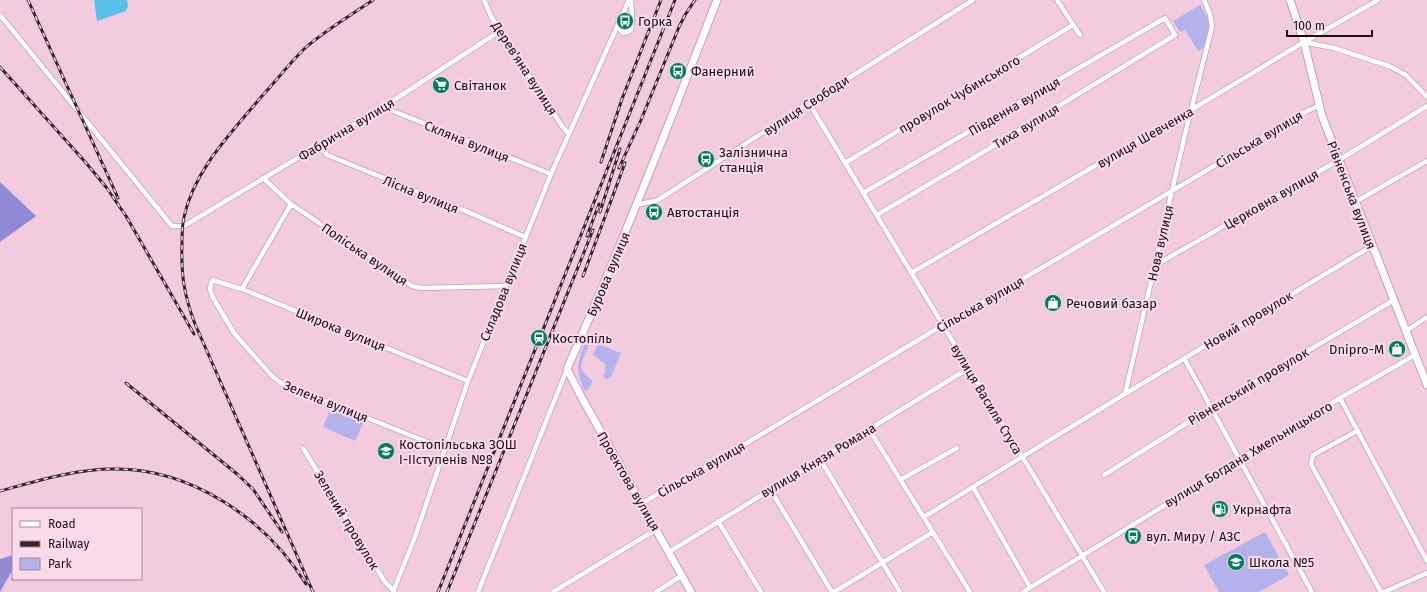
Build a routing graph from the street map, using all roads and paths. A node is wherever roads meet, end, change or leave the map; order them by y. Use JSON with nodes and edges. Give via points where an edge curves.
{"nodes":[{"id":1,"x":486,"y":0,"type":"edge"},
{"id":2,"x":630,"y":0,"type":"edge"},
{"id":3,"x":717,"y":0,"type":"edge"},
{"id":4,"x":973,"y":0,"type":"edge"},
{"id":5,"x":1057,"y":0,"type":"edge"},
{"id":6,"x":1204,"y":0,"type":"edge"},
{"id":7,"x":1290,"y":0,"type":"edge"},
{"id":8,"x":1378,"y":0,"type":"edge"},
{"id":9,"x":0,"y":15,"type":"edge"},
{"id":10,"x":621,"y":18,"type":"junction"},
{"id":11,"x":1165,"y":18,"type":"joint"},
{"id":12,"x":1073,"y":25,"type":"junction"},
{"id":13,"x":500,"y":31,"type":"junction"},
{"id":14,"x":1080,"y":35,"type":"dead end"},
{"id":15,"x":1304,"y":42,"type":"junction"},
{"id":16,"x":1427,"y":97,"type":"edge"},
{"id":17,"x":809,"y":103,"type":"junction"},
{"id":18,"x":1318,"y":106,"type":"junction"},
{"id":19,"x":1427,"y":106,"type":"edge"},
{"id":20,"x":383,"y":107,"type":"junction"},
{"id":21,"x":1191,"y":110,"type":"junction"},
{"id":22,"x":569,"y":134,"type":"junction"},
{"id":23,"x":320,"y":145,"type":"junction"},
{"id":24,"x":1339,"y":160,"type":"junction"},
{"id":25,"x":1427,"y":161,"type":"edge"},
{"id":26,"x":845,"y":163,"type":"junction"},
{"id":27,"x":551,"y":174,"type":"junction"},
{"id":28,"x":263,"y":178,"type":"junction"},
{"id":29,"x":1172,"y":192,"type":"junction"},
{"id":30,"x":863,"y":193,"type":"junction"},
{"id":31,"x":1355,"y":202,"type":"junction"},
{"id":32,"x":290,"y":204,"type":"junction"},
{"id":33,"x":637,"y":205,"type":"junction"},
{"id":34,"x":877,"y":215,"type":"junction"},
{"id":35,"x":525,"y":238,"type":"junction"},
{"id":36,"x":1372,"y":246,"type":"junction"},
{"id":37,"x":1154,"y":266,"type":"junction"},
{"id":38,"x":911,"y":273,"type":"junction"},
{"id":39,"x":212,"y":280,"type":"joint"},
{"id":40,"x":506,"y":286,"type":"junction"},
{"id":41,"x":242,"y":289,"type":"junction"},
{"id":42,"x":1394,"y":300,"type":"junction"},
{"id":43,"x":1427,"y":317,"type":"edge"},
{"id":44,"x":943,"y":325,"type":"junction"},
{"id":45,"x":1406,"y":331,"type":"junction"},
{"id":46,"x":1415,"y":355,"type":"junction"},
{"id":47,"x":1184,"y":358,"type":"junction"},
{"id":48,"x":968,"y":368,"type":"junction"},
{"id":49,"x":567,"y":369,"type":"junction"},
{"id":50,"x":468,"y":381,"type":"junction"},
{"id":51,"x":1427,"y":386,"type":"edge"},
{"id":52,"x":1125,"y":394,"type":"junction"},
{"id":53,"x":1340,"y":398,"type":"junction"},
{"id":54,"x":1211,"y":408,"type":"junction"},
{"id":55,"x":869,"y":429,"type":"junction"},
{"id":56,"x":1357,"y":431,"type":"junction"},
{"id":57,"x":303,"y":448,"type":"dead end"},
{"id":58,"x":957,"y":448,"type":"dead end"},
{"id":59,"x":445,"y":449,"type":"junction"},
{"id":60,"x":1022,"y":457,"type":"junction"},
{"id":61,"x":820,"y":458,"type":"junction"},
{"id":62,"x":1239,"y":459,"type":"junction"},
{"id":63,"x":1104,"y":475,"type":"dead end"},
{"id":64,"x":900,"y":480,"type":"junction"},
{"id":65,"x":974,"y":487,"type":"junction"},
{"id":66,"x":770,"y":489,"type":"junction"},
{"id":67,"x":642,"y":503,"type":"junction"},
{"id":68,"x":924,"y":517,"type":"junction"},
{"id":69,"x":718,"y":521,"type":"junction"},
{"id":70,"x":656,"y":529,"type":"junction"},
{"id":71,"x":933,"y":532,"type":"junction"},
{"id":72,"x":669,"y":552,"type":"junction"},
{"id":73,"x":1082,"y":555,"type":"junction"},
{"id":74,"x":1427,"y":561,"type":"edge"},
{"id":75,"x":882,"y":562,"type":"junction"},
{"id":76,"x":1427,"y":573,"type":"edge"},
{"id":77,"x":682,"y":576,"type":"junction"},
{"id":78,"x":1030,"y":588,"type":"junction"},
{"id":79,"x":394,"y":592,"type":"edge"},
{"id":80,"x":478,"y":592,"type":"edge"},
{"id":81,"x":553,"y":592,"type":"edge"},
{"id":82,"x":656,"y":592,"type":"edge"},
{"id":83,"x":691,"y":592,"type":"edge"},
{"id":84,"x":761,"y":592,"type":"edge"},
{"id":85,"x":833,"y":592,"type":"edge"},
{"id":86,"x":900,"y":592,"type":"edge"},
{"id":87,"x":970,"y":592,"type":"edge"},
{"id":88,"x":1023,"y":592,"type":"edge"},
{"id":89,"x":1104,"y":592,"type":"edge"},
{"id":90,"x":1312,"y":592,"type":"edge"},
{"id":91,"x":1381,"y":592,"type":"edge"},
{"id":92,"x":1384,"y":592,"type":"edge"}],
"edges":[{"from":1,"to":13,"type":"street","name":"Дерев'яна вулиця"},
{"from":2,"to":10,"type":"street","name":"Складова вулиця"},
{"from":2,"to":10,"type":"street","via":[[632,17],[631,30],[628,32],[620,31]]},
{"from":3,"to":33,"type":"main road","name":"Бурова вулиця"},
{"from":4,"to":17,"type":"street","name":"вулиця Свободи"},
{"from":5,"to":12,"type":"street"},
{"from":6,"to":21,"type":"street","name":"Нова вулиця","via":[[1212,27]]},
{"from":7,"to":15,"type":"main road","name":"Рівненська вулиця"},
{"from":8,"to":15,"type":"street","name":"вулиця Шевченка"},
{"from":9,"to":28,"type":"street","name":"Фабрична вулиця","via":[[172,226],[189,223]]},
{"from":10,"to":22,"type":"street","name":"Складова вулиця"},
{"from":11,"to":30,"type":"street","name":"Південна вулиця"},
{"from":11,"to":34,"type":"street","name":"Тиха вулиця","via":[[1176,35]]},
{"from":12,"to":14,"type":"street"},
{"from":12,"to":26,"type":"street","name":"провулок Чубинського"},
{"from":13,"to":20,"type":"street","name":"Фабрична вулиця"},
{"from":13,"to":22,"type":"street","name":"Дерев'яна вулиця"},
{"from":15,"to":16,"type":"street","via":[[1334,48],[1389,66],[1406,75]]},
{"from":15,"to":18,"type":"main road","name":"Рівненська вулиця"},
{"from":15,"to":21,"type":"street","name":"вулиця Шевченка"},
{"from":17,"to":26,"type":"street","name":"вулиця Василя Стуса"},
{"from":17,"to":33,"type":"street","name":"вулиця Свободи","via":[[658,200]]},
{"from":18,"to":24,"type":"main road","name":"Рівненська вулиця"},
{"from":18,"to":29,"type":"street","name":"Сільська вулиця"},
{"from":19,"to":24,"type":"street","name":"Церковна вулиця"},
{"from":20,"to":23,"type":"street","name":"Фабрична вулиця"},
{"from":20,"to":27,"type":"street","name":"Скляна вулиця"},
{"from":21,"to":29,"type":"street","name":"Нова вулиця"},
{"from":21,"to":38,"type":"street","name":"вулиця Шевченка"},
{"from":22,"to":27,"type":"street","name":"Складова вулиця"},
{"from":23,"to":28,"type":"street","name":"Фабрична вулиця"},
{"from":23,"to":35,"type":"street","name":"Лісна вулиця","via":[[327,155]]},
{"from":24,"to":31,"type":"main road","name":"Рівненська вулиця"},
{"from":24,"to":37,"type":"street","name":"Церковна вулиця"},
{"from":25,"to":31,"type":"street"},
{"from":26,"to":30,"type":"street","name":"вулиця Василя Стуса"},
{"from":27,"to":35,"type":"street","name":"Складова вулиця"},
{"from":28,"to":32,"type":"street","name":"Поліська вулиця"},
{"from":29,"to":37,"type":"street","name":"Нова вулиця"},
{"from":29,"to":44,"type":"street","name":"Сільська вулиця"},
{"from":30,"to":34,"type":"street","name":"вулиця Василя Стуса"},
{"from":31,"to":36,"type":"main road","name":"Рівненська вулиця"},
{"from":32,"to":40,"type":"street","name":"Поліська вулиця","via":[[412,286]]},
{"from":32,"to":41,"type":"street"},
{"from":33,"to":49,"type":"main road","name":"Бурова вулиця"},
{"from":34,"to":38,"type":"street","name":"вулиця Василя Стуса"},
{"from":35,"to":40,"type":"street","name":"Складова вулиця"},
{"from":36,"to":42,"type":"main road","name":"Рівненська вулиця"},
{"from":36,"to":47,"type":"street","name":"Новий провулок"},
{"from":37,"to":52,"type":"street","name":"Нова вулиця"},
{"from":38,"to":44,"type":"street","name":"вулиця Василя Стуса"},
{"from":39,"to":41,"type":"street","name":"Широка вулиця"},
{"from":39,"to":59,"type":"street","name":"Зелена вулиця","via":[[212,296],[234,333],[282,384]]},
{"from":40,"to":50,"type":"street","name":"Складова вулиця"},
{"from":41,"to":50,"type":"street","name":"Широка вулиця"},
{"from":42,"to":45,"type":"main road","name":"Рівненська вулиця"},
{"from":42,"to":54,"type":"street","name":"Рівненський провулок"},
{"from":43,"to":45,"type":"street"},
{"from":44,"to":48,"type":"street","name":"вулиця Василя Стуса"},
{"from":44,"to":67,"type":"street","name":"Сільська вулиця"},
{"from":45,"to":46,"type":"main road","name":"Рівненська вулиця"},
{"from":46,"to":51,"type":"main road","name":"Рівненська вулиця"},
{"from":46,"to":53,"type":"street","name":"вулиця Богдана Хмельницького"},
{"from":47,"to":52,"type":"street","name":"Новий провулок"},
{"from":47,"to":54,"type":"street"},
{"from":48,"to":55,"type":"street","name":"вулиця Князя Романа"},
{"from":48,"to":60,"type":"street","name":"вулиця Василя Стуса"},
{"from":49,"to":67,"type":"main road","name":"Проектова вулиця"},
{"from":49,"to":80,"type":"street","name":"Бурова вулиця"},
{"from":50,"to":59,"type":"street","name":"Складова вулиця"},
{"from":52,"to":60,"type":"street"},
{"from":53,"to":56,"type":"street"},
{"from":53,"to":62,"type":"street","name":"вулиця Богдана Хмельницького"},
{"from":54,"to":62,"type":"street"},
{"from":54,"to":63,"type":"street","name":"Рівненський провулок"},
{"from":55,"to":61,"type":"street","name":"вулиця Князя Романа"},
{"from":55,"to":64,"type":"street"},
{"from":56,"to":74,"type":"street"},
{"from":56,"to":91,"type":"street","via":[[1313,455],[1311,464]]},
{"from":57,"to":79,"type":"street","name":"Зелений провулок","via":[[385,582]]},
{"from":58,"to":64,"type":"street"},
{"from":59,"to":79,"type":"street","name":"Складова вулиця"},
{"from":60,"to":65,"type":"street"},
{"from":60,"to":73,"type":"street","name":"вулиця Василя Стуса"},
{"from":61,"to":66,"type":"street","name":"вулиця Князя Романа"},
{"from":61,"to":75,"type":"street"},
{"from":62,"to":73,"type":"street","name":"вулиця Богдана Хмельницького"},
{"from":62,"to":90,"type":"street"},
{"from":64,"to":68,"type":"street"},
{"from":65,"to":68,"type":"street"},
{"from":65,"to":78,"type":"street"},
{"from":66,"to":69,"type":"street","name":"вулиця Князя Романа"},
{"from":66,"to":85,"type":"street"},
{"from":67,"to":70,"type":"main road","name":"Проектова вулиця"},
{"from":68,"to":71,"type":"street"},
{"from":69,"to":72,"type":"street","name":"вулиця Князя Романа"},
{"from":69,"to":84,"type":"street"},
{"from":70,"to":72,"type":"main road","name":"Проектова вулиця"},
{"from":70,"to":81,"type":"street"},
{"from":71,"to":75,"type":"street"},
{"from":71,"to":87,"type":"street"},
{"from":72,"to":77,"type":"main road","name":"Проектова вулиця"},
{"from":73,"to":78,"type":"street","name":"вулиця Богдана Хмельницького"},
{"from":73,"to":89,"type":"street","name":"вулиця Василя Стуса"},
{"from":75,"to":85,"type":"street"},
{"from":75,"to":86,"type":"street"},
{"from":76,"to":92,"type":"street"},
{"from":77,"to":82,"type":"street"},
{"from":77,"to":83,"type":"main road","name":"Проектова вулиця"},
{"from":78,"to":88,"type":"street","name":"вулиця Богдана Хмельницького"}]}
